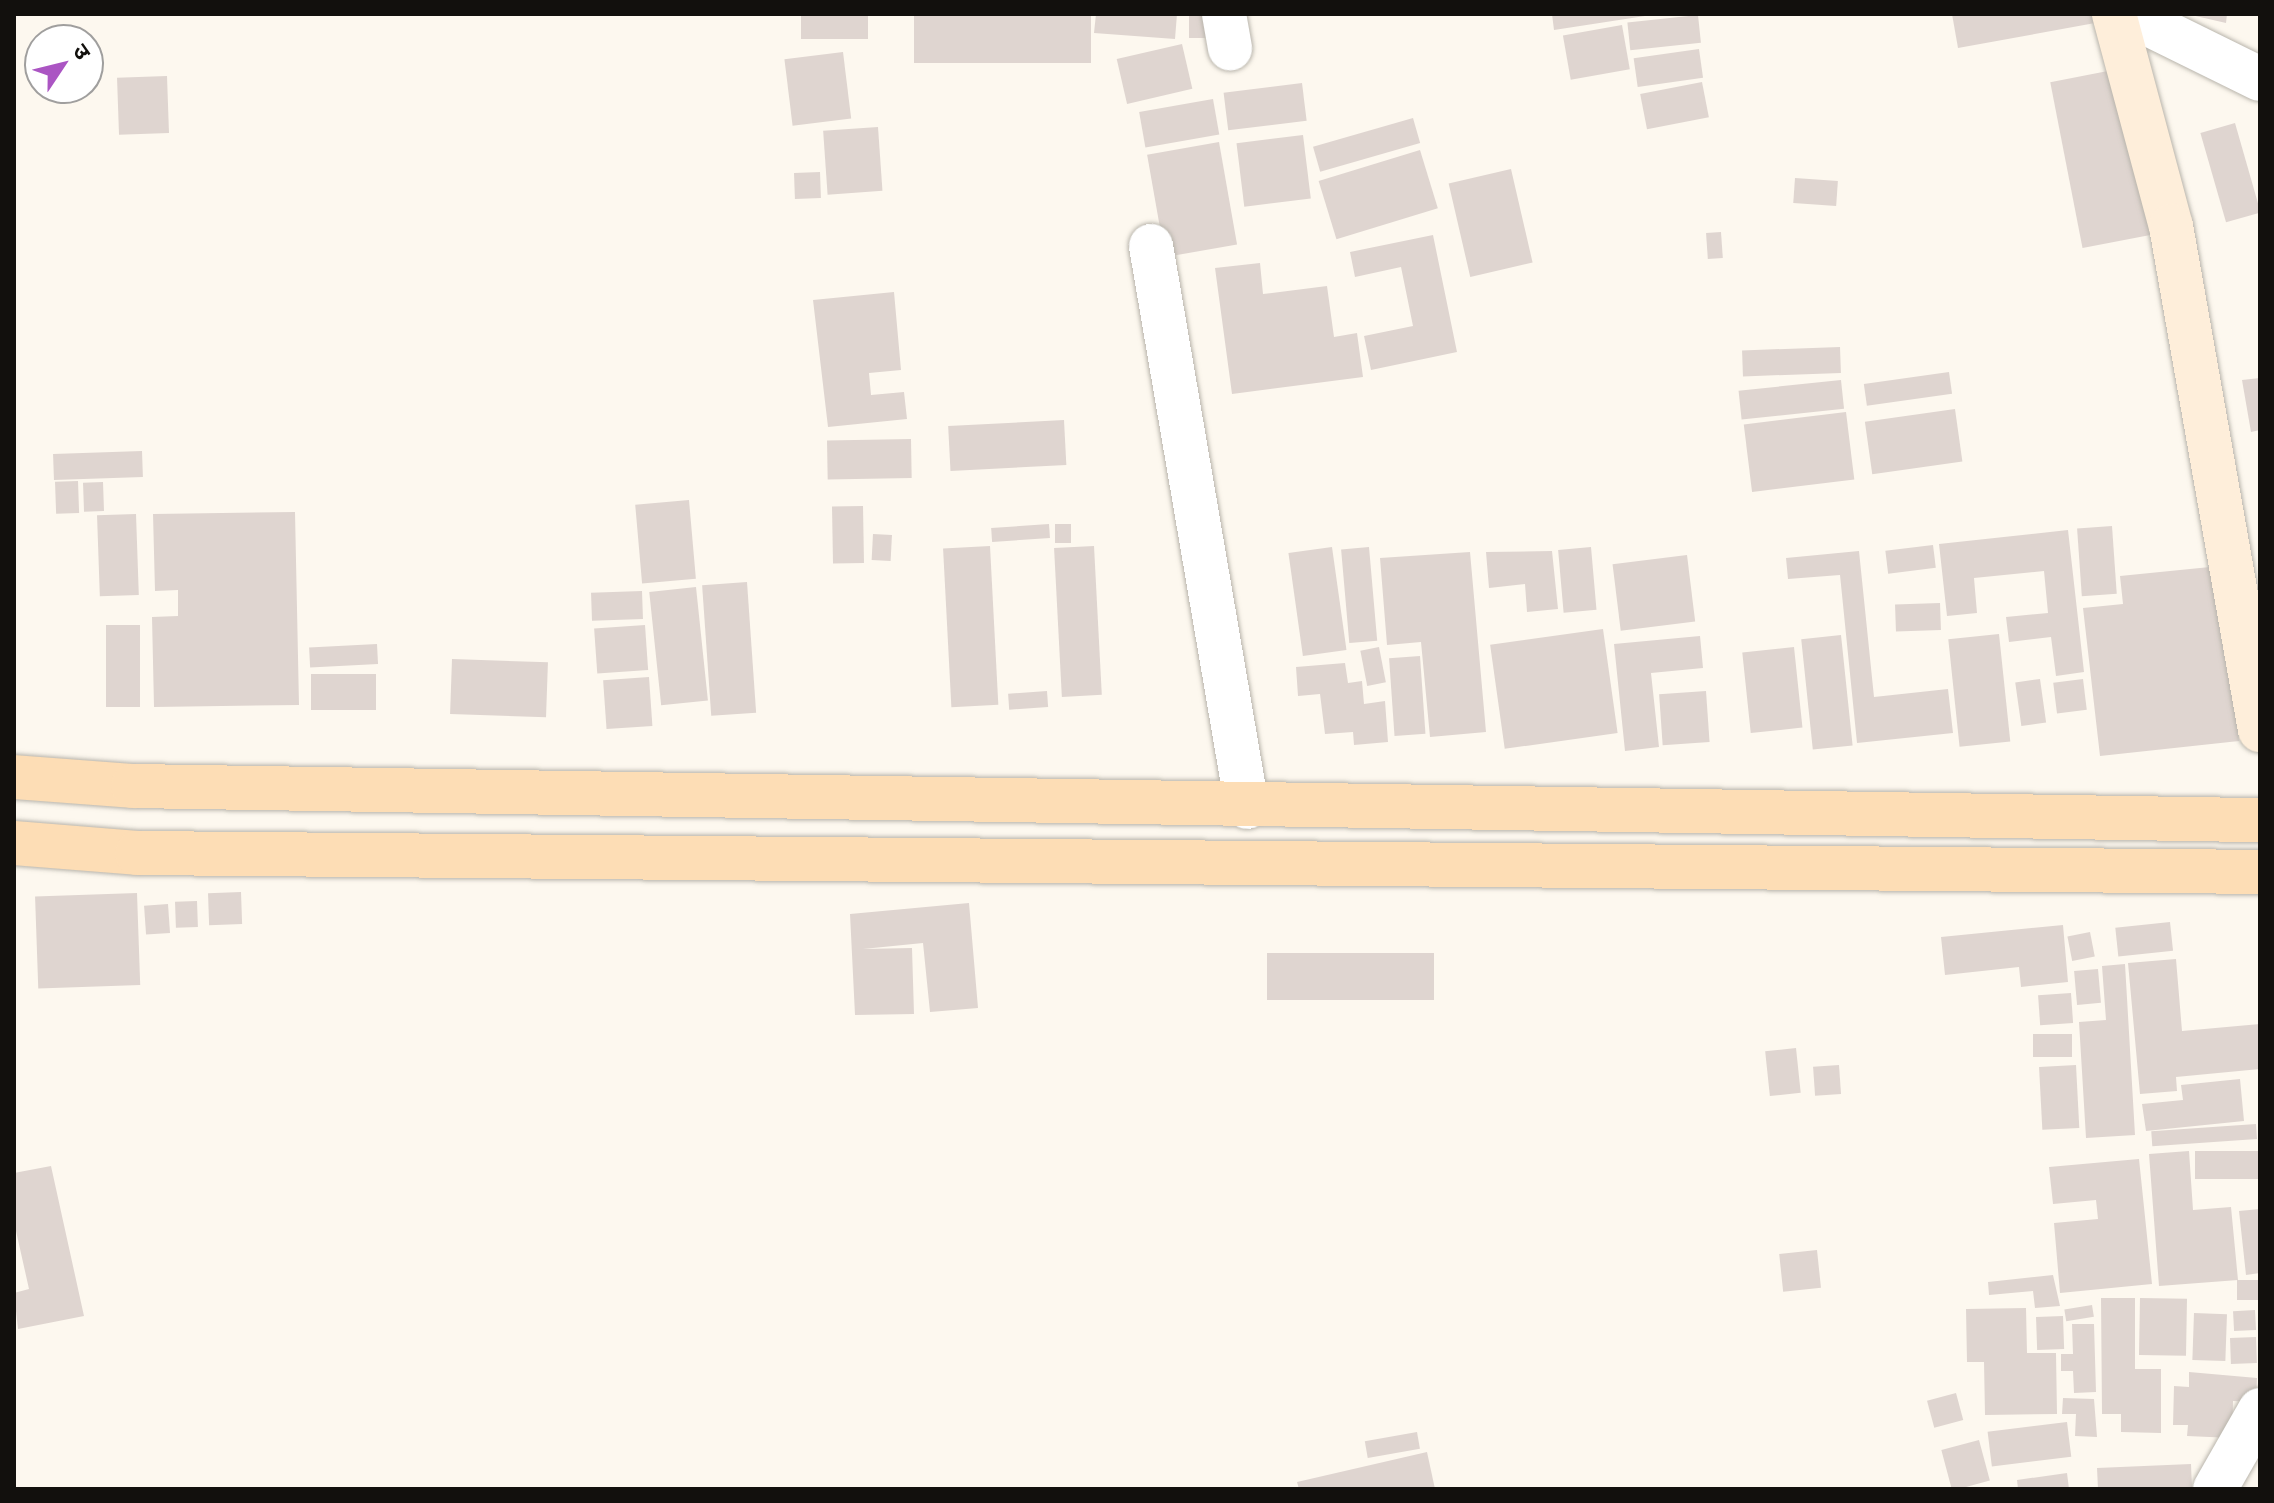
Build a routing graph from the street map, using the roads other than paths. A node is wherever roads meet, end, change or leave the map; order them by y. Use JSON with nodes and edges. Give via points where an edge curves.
{"nodes":[{"id":1,"x":2114,"y":14,"type":"edge"},
{"id":2,"x":2128,"y":14,"type":"edge"},
{"id":3,"x":2260,"y":79,"type":"edge"},
{"id":4,"x":1151,"y":246,"type":"dead end"},
{"id":5,"x":2260,"y":730,"type":"edge"},
{"id":6,"x":14,"y":777,"type":"edge"},
{"id":7,"x":1247,"y":807,"type":"junction"},
{"id":8,"x":2260,"y":820,"type":"edge"},
{"id":9,"x":14,"y":843,"type":"edge"},
{"id":10,"x":2260,"y":872,"type":"edge"},
{"id":11,"x":2260,"y":1410,"type":"edge"},
{"id":12,"x":2215,"y":1489,"type":"edge"}],
"edges":[{"from":1,"to":5,"type":"street","via":[[2171,226]]},
{"from":2,"to":3,"type":"street"},
{"from":4,"to":7,"type":"street"},
{"from":6,"to":7,"type":"main road","via":[[133,786]]},
{"from":7,"to":8,"type":"main road"},
{"from":9,"to":10,"type":"main road","via":[[137,853]]},
{"from":11,"to":12,"type":"street"}]}
